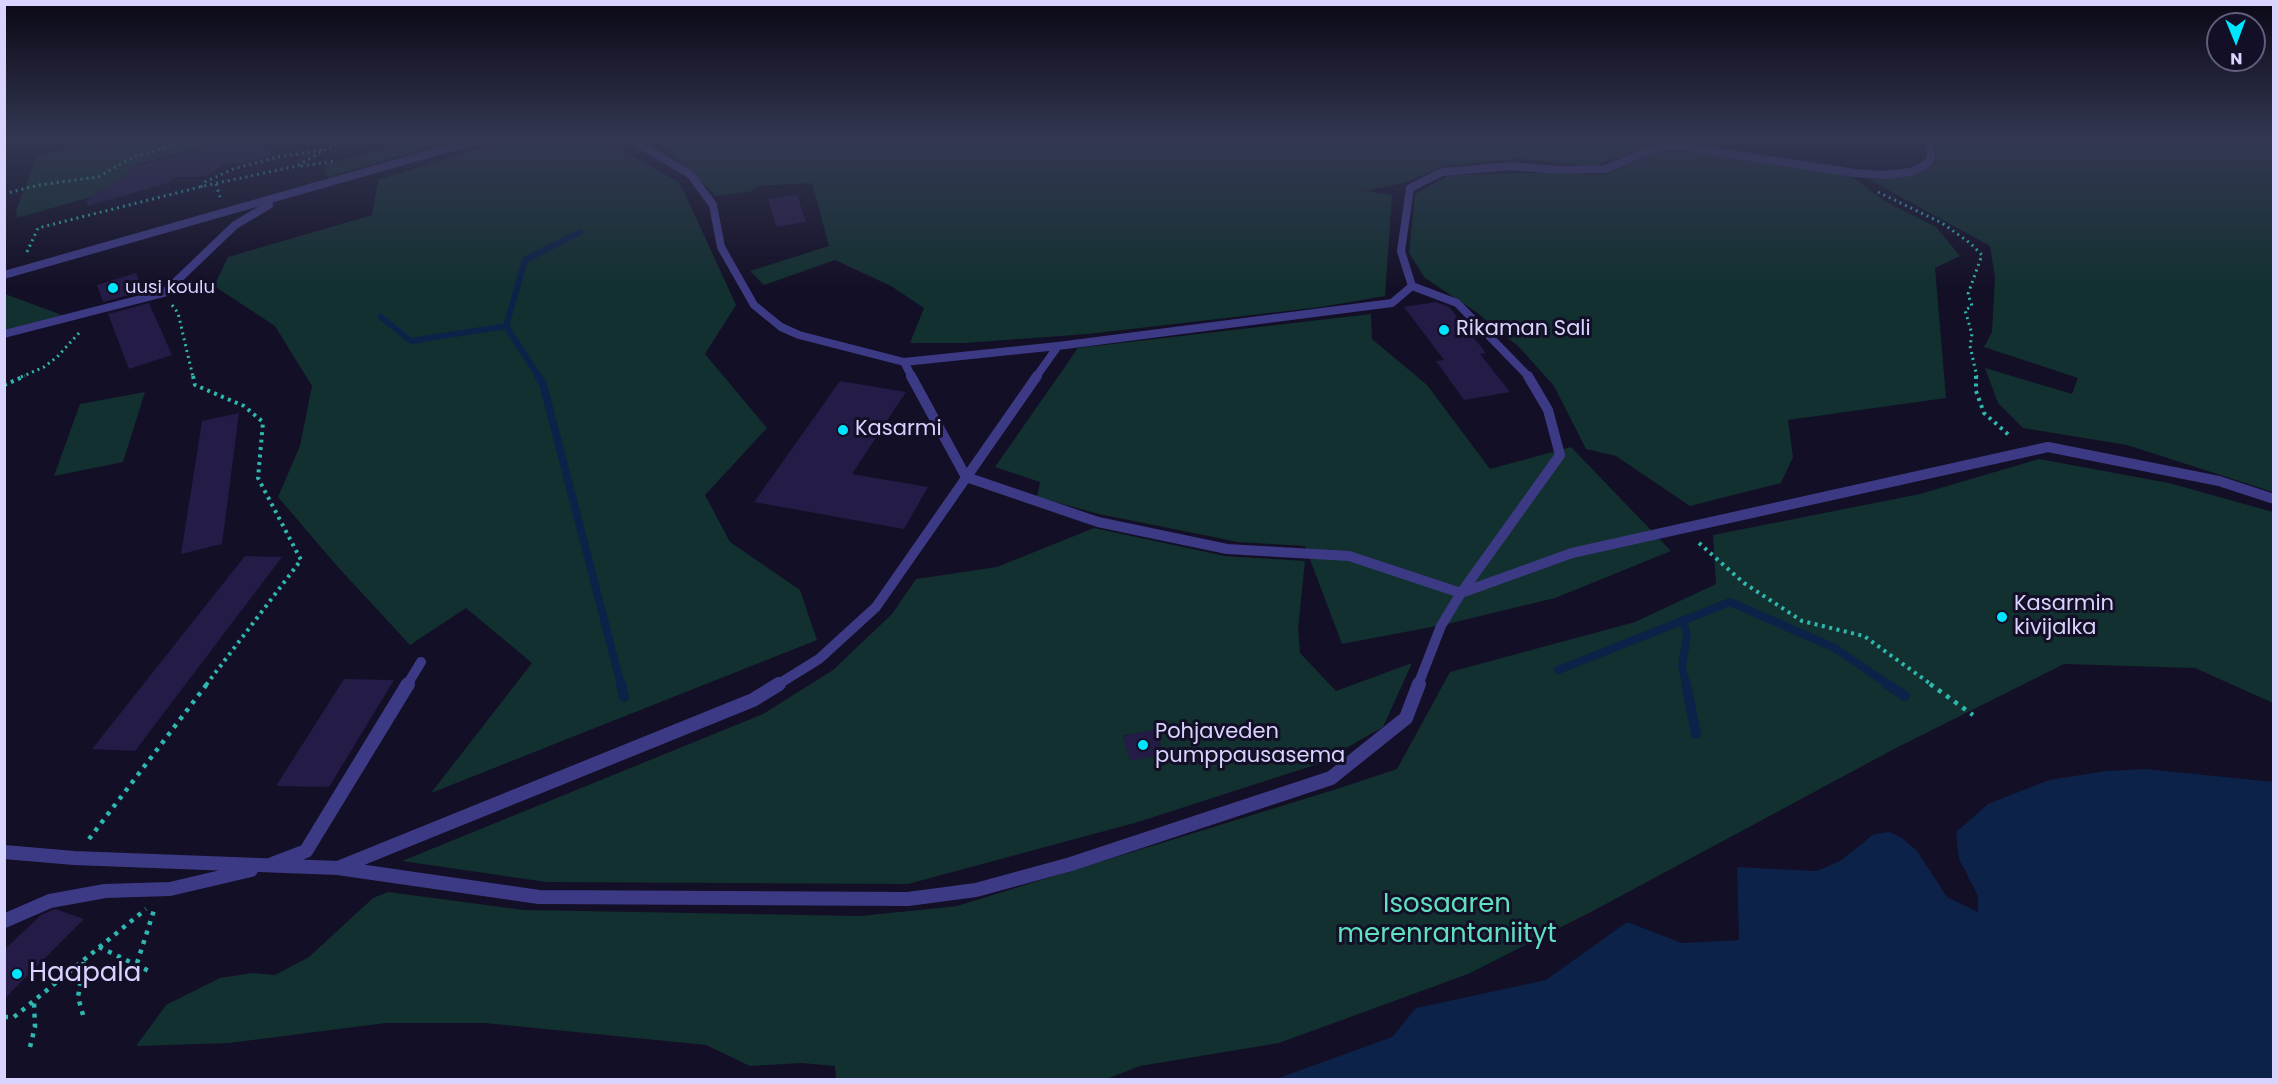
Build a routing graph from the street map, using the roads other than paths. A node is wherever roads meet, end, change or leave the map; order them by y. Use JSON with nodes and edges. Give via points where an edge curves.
{"nodes":[{"id":1,"x":307,"y":190,"type":"edge"},
{"id":2,"x":702,"y":190,"type":"edge"},
{"id":3,"x":1410,"y":190,"type":"edge"},
{"id":4,"x":282,"y":197,"type":"junction"},
{"id":5,"x":4,"y":275,"type":"edge"},
{"id":6,"x":1412,"y":286,"type":"junction"},
{"id":7,"x":4,"y":334,"type":"edge"},
{"id":8,"x":1058,"y":346,"type":"junction"},
{"id":9,"x":904,"y":362,"type":"junction"},
{"id":10,"x":966,"y":477,"type":"junction"},
{"id":11,"x":2274,"y":499,"type":"edge"},
{"id":12,"x":1461,"y":593,"type":"junction"},
{"id":13,"x":421,"y":662,"type":"dead end"},
{"id":14,"x":4,"y":852,"type":"edge"},
{"id":15,"x":264,"y":867,"type":"junction"},
{"id":16,"x":338,"y":868,"type":"junction"},
{"id":17,"x":4,"y":921,"type":"edge"}],
"edges":[{"from":1,"to":4,"type":"lane"},
{"from":2,"to":9,"type":"lane","via":[[713,205],[721,247],[754,304],[781,327]]},
{"from":3,"to":6,"type":"lane","via":[[1401,251]]},
{"from":4,"to":5,"type":"lane"},
{"from":4,"to":7,"type":"lane","via":[[236,225],[164,293]]},
{"from":6,"to":8,"type":"lane","via":[[1392,303]]},
{"from":6,"to":12,"type":"lane","via":[[1457,303],[1530,378],[1548,410],[1560,455]]},
{"from":8,"to":9,"type":"lane"},
{"from":8,"to":10,"type":"lane"},
{"from":9,"to":10,"type":"lane"},
{"from":10,"to":12,"type":"lane","via":[[1098,522],[1227,549],[1349,556]]},
{"from":10,"to":16,"type":"lane","via":[[876,608],[819,659],[763,694]]},
{"from":11,"to":12,"type":"lane","via":[[2219,481],[2048,447],[1572,553]]},
{"from":12,"to":16,"type":"lane","via":[[1441,626],[1406,718],[1331,778],[1071,864],[976,890],[908,899],[539,897]]},
{"from":13,"to":15,"type":"lane","via":[[306,851]]},
{"from":14,"to":15,"type":"lane"},
{"from":15,"to":16,"type":"lane"},
{"from":15,"to":17,"type":"lane","via":[[170,889],[105,891],[50,901]]}]}
